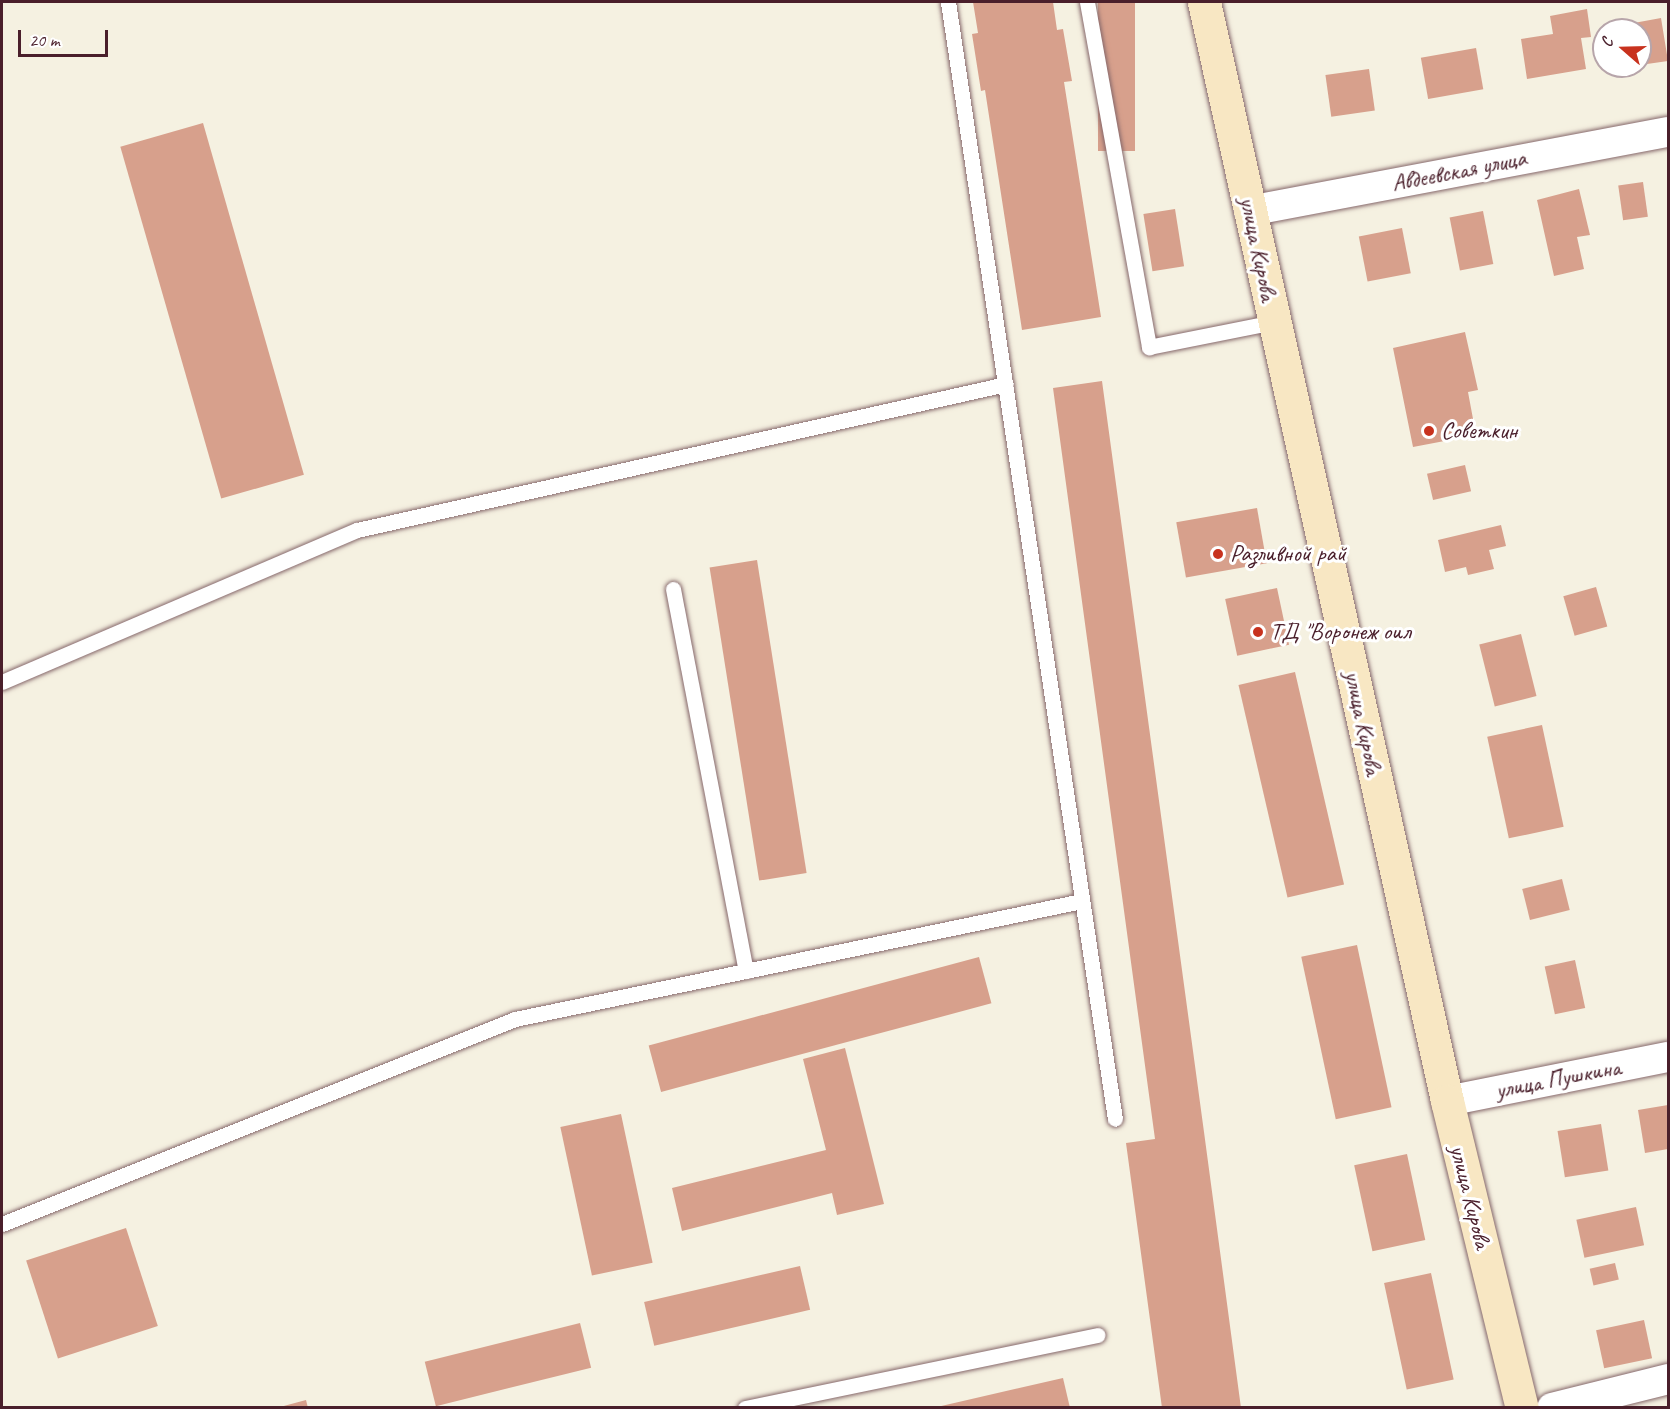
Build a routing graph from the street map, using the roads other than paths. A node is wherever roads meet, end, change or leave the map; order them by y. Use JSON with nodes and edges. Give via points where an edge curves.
{"nodes":[{"id":1,"x":948,"y":2,"type":"edge"},
{"id":2,"x":1088,"y":2,"type":"edge"},
{"id":3,"x":1204,"y":2,"type":"edge"},
{"id":4,"x":1668,"y":132,"type":"edge"},
{"id":5,"x":1249,"y":210,"type":"junction"},
{"id":6,"x":1274,"y":322,"type":"junction"},
{"id":7,"x":1006,"y":384,"type":"junction"},
{"id":8,"x":673,"y":589,"type":"dead end"},
{"id":9,"x":2,"y":682,"type":"edge"},
{"id":10,"x":1082,"y":901,"type":"junction"},
{"id":11,"x":746,"y":971,"type":"junction"},
{"id":12,"x":1668,"y":1057,"type":"edge"},
{"id":13,"x":1446,"y":1101,"type":"junction"},
{"id":14,"x":1115,"y":1119,"type":"dead end"},
{"id":15,"x":2,"y":1224,"type":"edge"},
{"id":16,"x":1098,"y":1335,"type":"dead end"},
{"id":17,"x":1668,"y":1379,"type":"edge"},
{"id":18,"x":745,"y":1407,"type":"edge"},
{"id":19,"x":1522,"y":1407,"type":"edge"},
{"id":20,"x":1552,"y":1407,"type":"edge"}],
"edges":[{"from":1,"to":7,"type":"lane"},
{"from":2,"to":6,"type":"lane","via":[[1149,347]]},
{"from":3,"to":5,"type":"main road","name":"улица Кирова"},
{"from":4,"to":5,"type":"street","name":"Авдеевская улица"},
{"from":5,"to":6,"type":"main road","name":"улица Кирова"},
{"from":6,"to":13,"type":"main road","name":"улица Кирова"},
{"from":7,"to":9,"type":"lane","via":[[357,530]]},
{"from":7,"to":10,"type":"lane"},
{"from":8,"to":11,"type":"lane"},
{"from":10,"to":11,"type":"lane"},
{"from":10,"to":14,"type":"lane"},
{"from":11,"to":15,"type":"lane","via":[[514,1020]]},
{"from":12,"to":13,"type":"street","name":"улица Пушкина"},
{"from":13,"to":19,"type":"main road","name":"улица Кирова"},
{"from":16,"to":18,"type":"lane"},
{"from":17,"to":20,"type":"street"}]}
